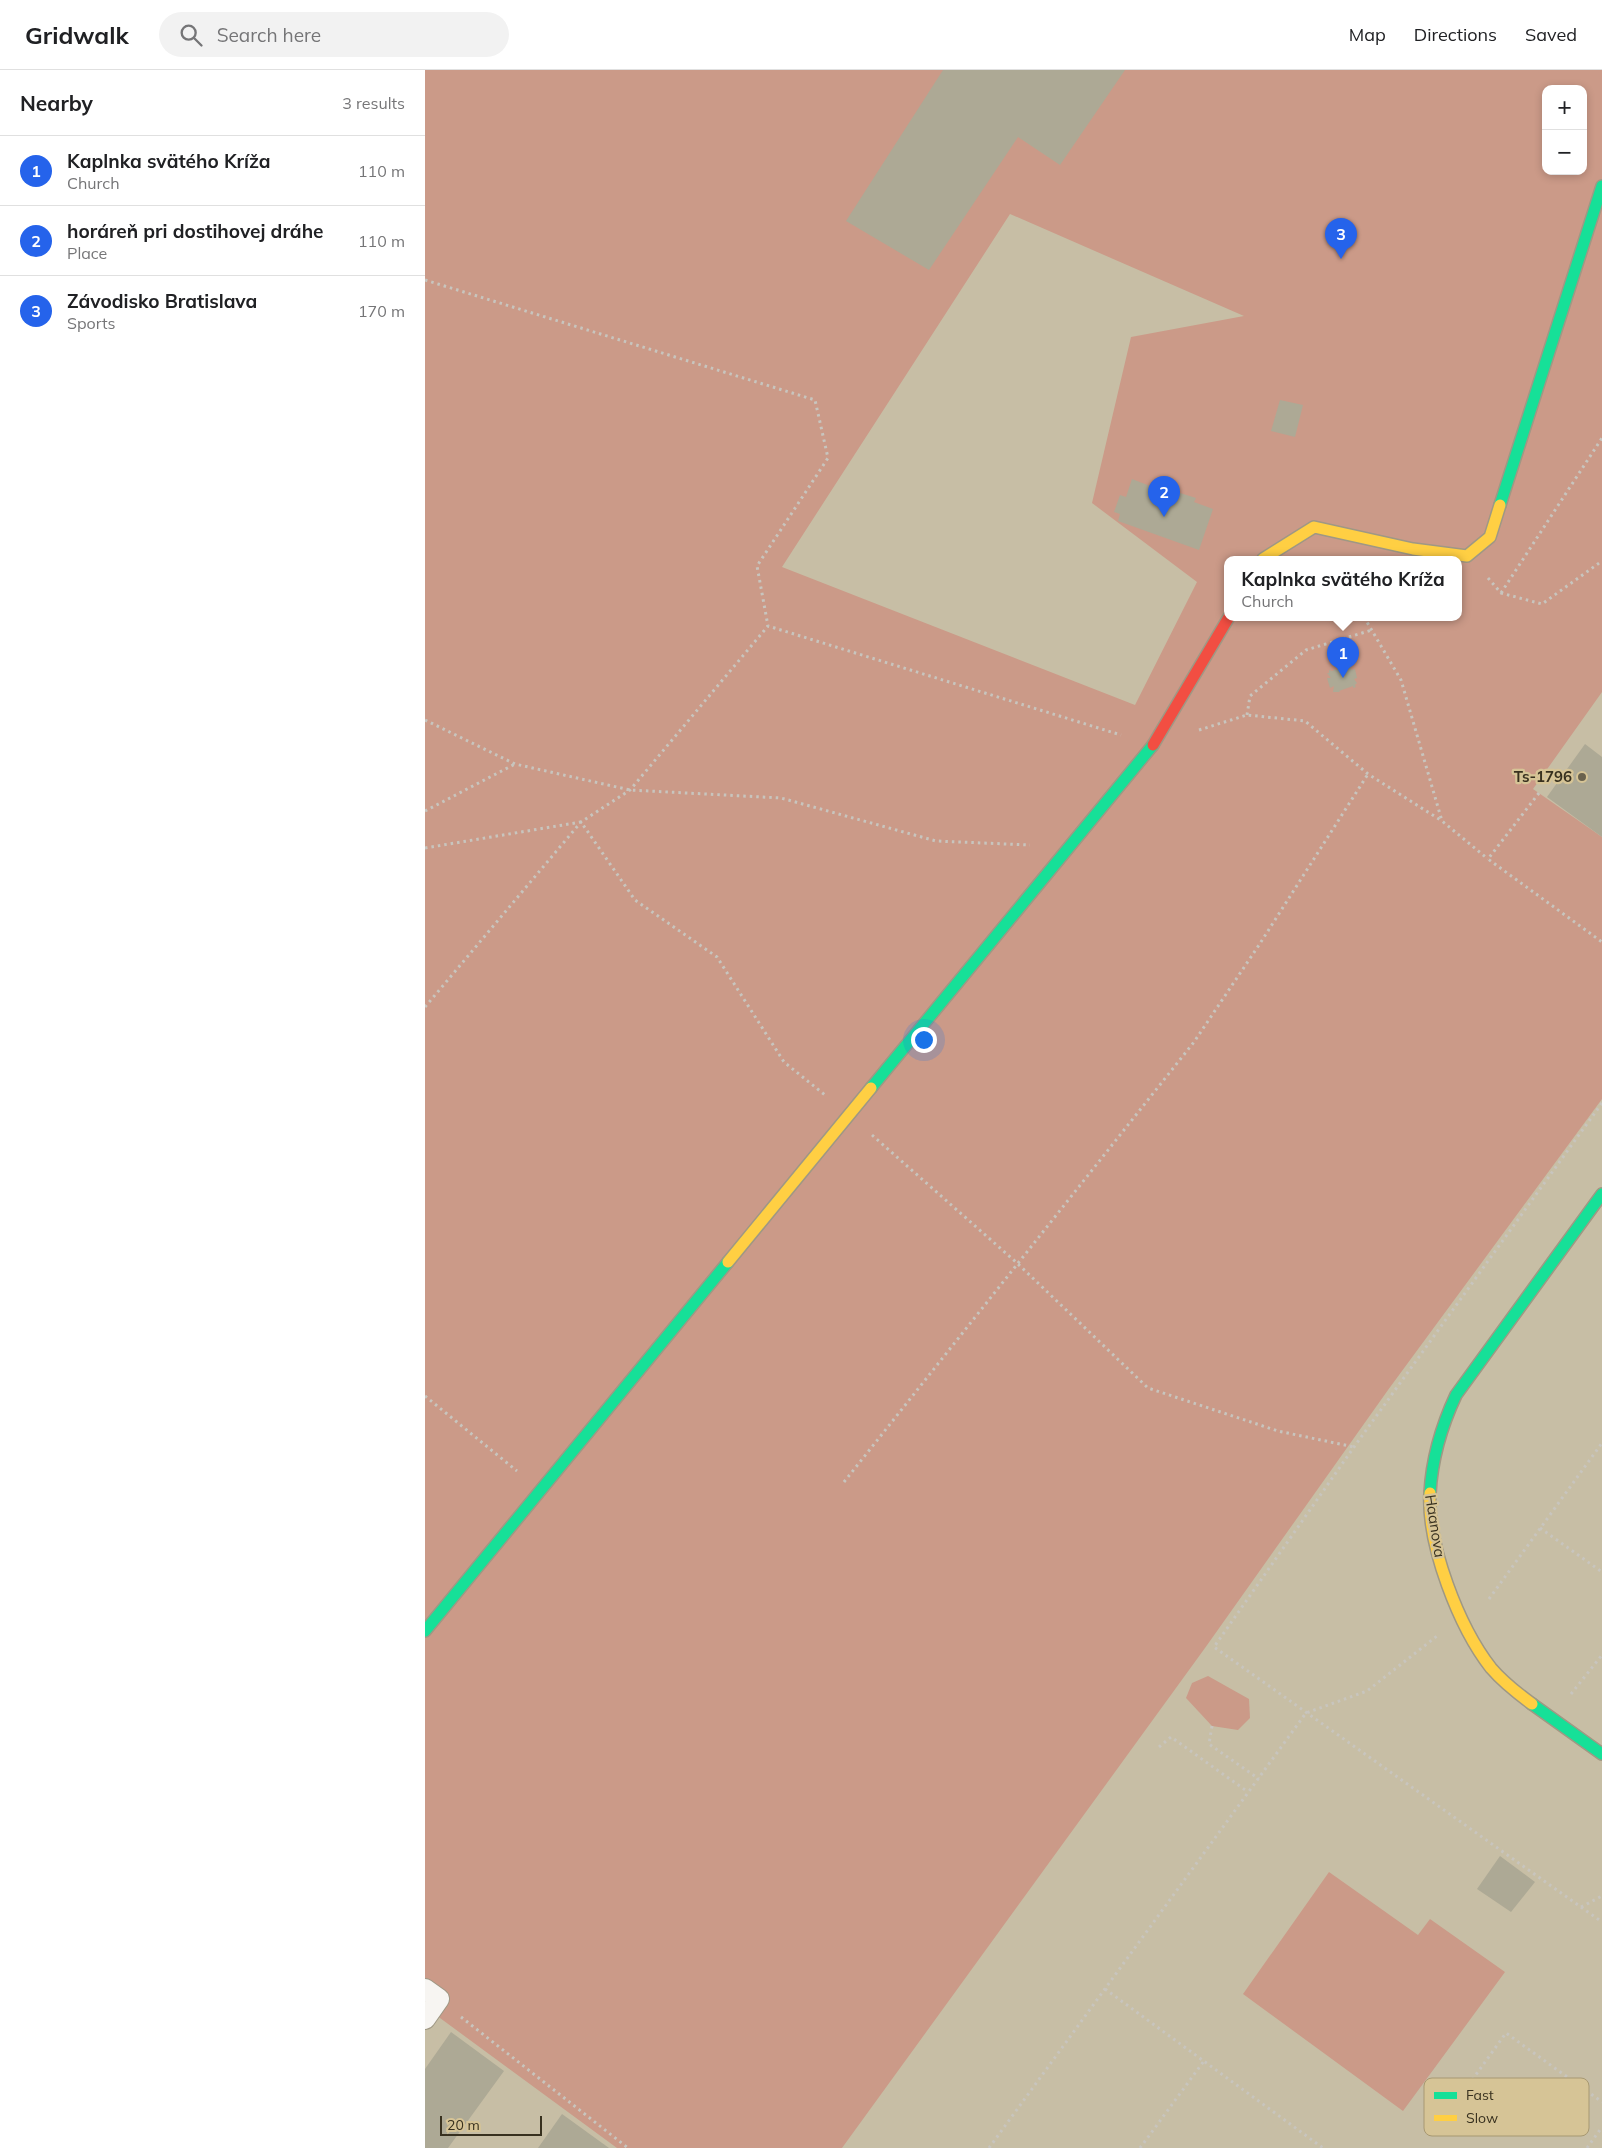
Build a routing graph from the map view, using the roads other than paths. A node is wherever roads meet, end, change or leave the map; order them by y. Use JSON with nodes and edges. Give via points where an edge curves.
{"nodes":[{"id":1,"x":1602,"y":186,"type":"edge"},
{"id":2,"x":1268,"y":556,"type":"edge"},
{"id":3,"x":1227,"y":621,"type":"edge"},
{"id":4,"x":1602,"y":1194,"type":"edge"},
{"id":5,"x":425,"y":1631,"type":"edge"},
{"id":6,"x":1602,"y":1754,"type":"edge"},
{"id":7,"x":432,"y":1994,"type":"edge"},
{"id":8,"x":425,"y":2019,"type":"edge"}],
"edges":[{"from":1,"to":2,"type":"street","via":[[1489,537],[1467,556],[1314,527]]},
{"from":3,"to":5,"type":"street","via":[[1153,745]]},
{"from":4,"to":6,"type":"street","name":"Haanova","via":[[1456,1396],[1442,1423],[1435,1447],[1428,1497],[1439,1559],[1466,1628],[1487,1662],[1513,1690]]},
{"from":7,"to":8,"type":"lane"}]}
